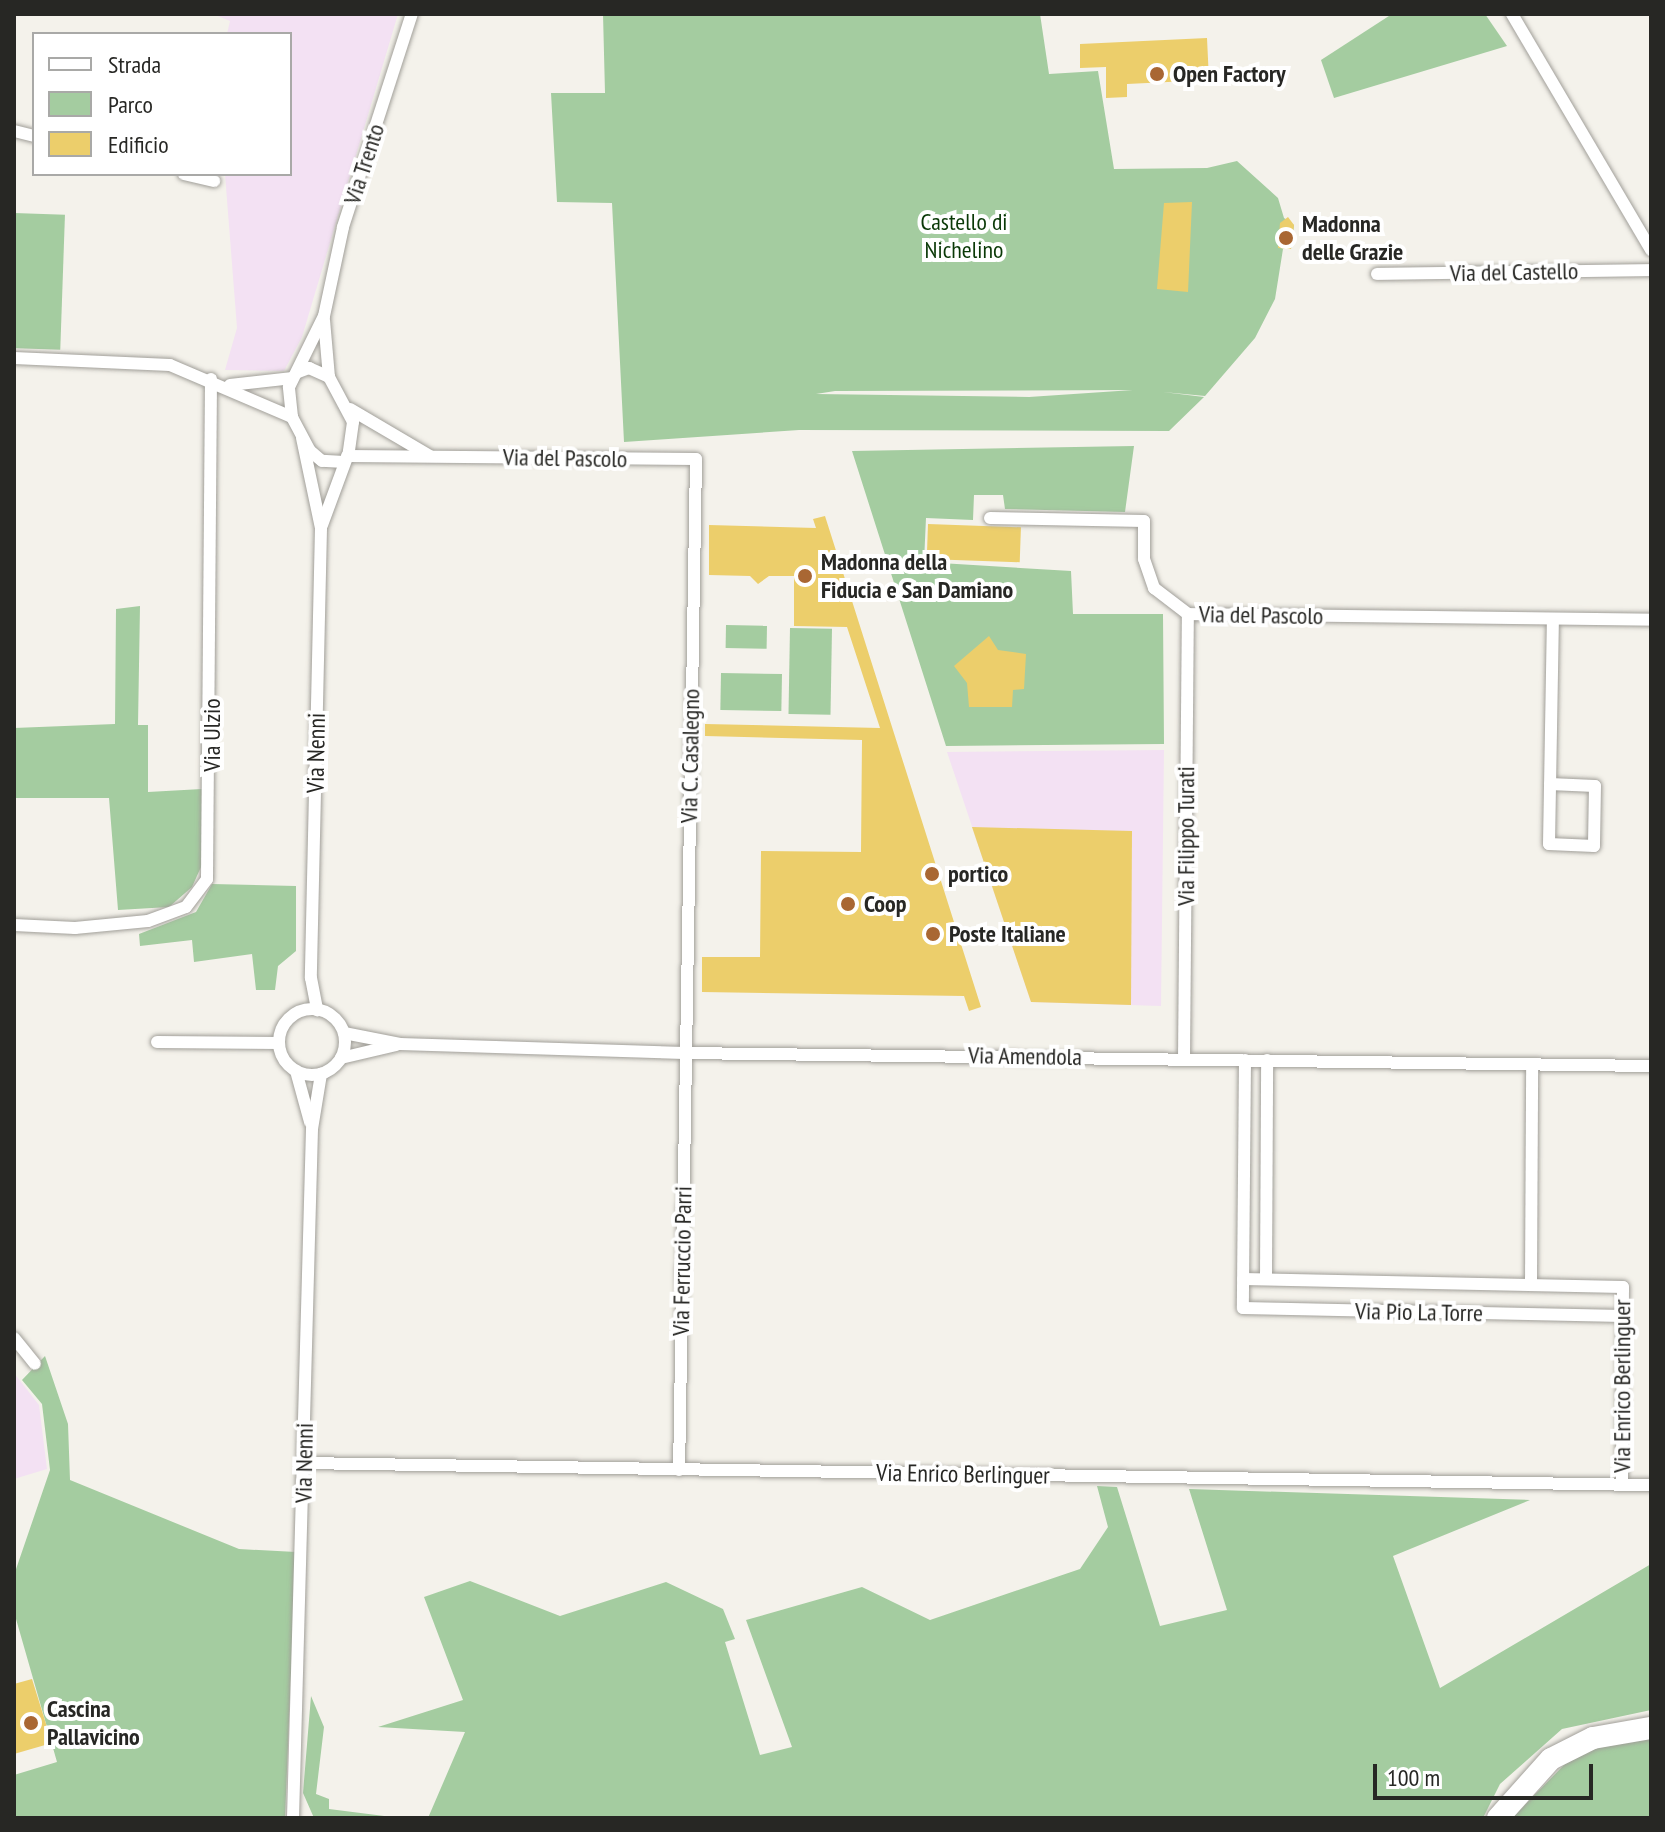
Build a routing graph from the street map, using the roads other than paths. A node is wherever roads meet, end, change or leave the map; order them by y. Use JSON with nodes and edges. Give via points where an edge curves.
{"nodes":[{"id":1,"x":412,"y":14,"type":"edge"},
{"id":2,"x":1512,"y":14,"type":"edge"},
{"id":3,"x":193,"y":176,"type":"edge"},
{"id":4,"x":214,"y":181,"type":"dead end"},
{"id":5,"x":1651,"y":250,"type":"edge"},
{"id":6,"x":1651,"y":270,"type":"edge"},
{"id":7,"x":1377,"y":274,"type":"dead end"},
{"id":8,"x":324,"y":316,"type":"junction"},
{"id":9,"x":14,"y":358,"type":"edge"},
{"id":10,"x":296,"y":375,"type":"junction"},
{"id":11,"x":329,"y":377,"type":"junction"},
{"id":12,"x":211,"y":379,"type":"junction"},
{"id":13,"x":227,"y":385,"type":"junction"},
{"id":14,"x":348,"y":408,"type":"junction"},
{"id":15,"x":292,"y":417,"type":"junction"},
{"id":16,"x":302,"y":438,"type":"junction"},
{"id":17,"x":433,"y":457,"type":"junction"},
{"id":18,"x":345,"y":459,"type":"junction"},
{"id":19,"x":696,"y":459,"type":"joint"},
{"id":20,"x":990,"y":518,"type":"dead end"},
{"id":21,"x":321,"y":528,"type":"junction"},
{"id":22,"x":1188,"y":614,"type":"junction"},
{"id":23,"x":1553,"y":619,"type":"junction"},
{"id":24,"x":1651,"y":620,"type":"edge"},
{"id":25,"x":1550,"y":784,"type":"junction"},
{"id":26,"x":14,"y":925,"type":"edge"},
{"id":27,"x":310,"y":1010,"type":"junction"},
{"id":28,"x":344,"y":1033,"type":"junction"},
{"id":29,"x":157,"y":1042,"type":"dead end"},
{"id":30,"x":279,"y":1043,"type":"junction"},
{"id":31,"x":400,"y":1044,"type":"junction"},
{"id":32,"x":684,"y":1053,"type":"junction"},
{"id":33,"x":341,"y":1058,"type":"junction"},
{"id":34,"x":1184,"y":1058,"type":"junction"},
{"id":35,"x":1245,"y":1060,"type":"junction"},
{"id":36,"x":1267,"y":1060,"type":"junction"},
{"id":37,"x":1532,"y":1064,"type":"junction"},
{"id":38,"x":1651,"y":1066,"type":"edge"},
{"id":39,"x":296,"y":1071,"type":"junction"},
{"id":40,"x":321,"y":1074,"type":"junction"},
{"id":41,"x":312,"y":1129,"type":"junction"},
{"id":42,"x":1243,"y":1279,"type":"junction"},
{"id":43,"x":1266,"y":1279,"type":"junction"},
{"id":44,"x":1531,"y":1285,"type":"junction"},
{"id":45,"x":1623,"y":1287,"type":"joint"},
{"id":46,"x":1623,"y":1316,"type":"junction"},
{"id":47,"x":14,"y":1338,"type":"edge"},
{"id":48,"x":35,"y":1364,"type":"dead end"},
{"id":49,"x":303,"y":1463,"type":"junction"},
{"id":50,"x":679,"y":1470,"type":"junction"},
{"id":51,"x":1622,"y":1485,"type":"junction"},
{"id":52,"x":1651,"y":1485,"type":"edge"},
{"id":53,"x":1651,"y":1728,"type":"edge"},
{"id":54,"x":296,"y":1798,"type":"junction"},
{"id":55,"x":292,"y":1818,"type":"edge"},
{"id":56,"x":302,"y":1818,"type":"edge"},
{"id":57,"x":1498,"y":1818,"type":"edge"}],
"edges":[{"from":1,"to":8,"type":"street","name":"Via Trento","via":[[343,227]]},
{"from":2,"to":5,"type":"street"},
{"from":3,"to":4,"type":"street"},
{"from":6,"to":7,"type":"street","name":"Via del Castello"},
{"from":8,"to":10,"type":"street","name":"Via Trento"},
{"from":8,"to":11,"type":"street","name":"Via Trento"},
{"from":9,"to":12,"type":"street","via":[[121,359]]},
{"from":10,"to":11,"type":"street","via":[[309,368]]},
{"from":10,"to":13,"type":"street"},
{"from":10,"to":15,"type":"street","via":[[287,399]]},
{"from":11,"to":14,"type":"street"},
{"from":12,"to":13,"type":"street"},
{"from":12,"to":26,"type":"street","name":"Via Ulzio","via":[[207,879],[186,907],[148,921],[75,928]]},
{"from":13,"to":15,"type":"street"},
{"from":14,"to":17,"type":"street","name":"Via del Pascolo","via":[[384,434]]},
{"from":14,"to":18,"type":"street","name":"Via Nenni","via":[[353,437]]},
{"from":15,"to":16,"type":"street"},
{"from":16,"to":18,"type":"street","via":[[322,461]]},
{"from":16,"to":21,"type":"street","name":"Via Nenni"},
{"from":17,"to":18,"type":"street","name":"Via del Pascolo"},
{"from":17,"to":19,"type":"street","name":"Via del Pascolo"},
{"from":18,"to":21,"type":"street","name":"Via Nenni"},
{"from":19,"to":32,"type":"street","name":"Via C. Casalegno"},
{"from":20,"to":22,"type":"street","name":"Via del Pascolo","via":[[1144,521],[1144,559],[1154,588]]},
{"from":21,"to":27,"type":"street","name":"Via Nenni"},
{"from":22,"to":23,"type":"street","name":"Via del Pascolo"},
{"from":22,"to":34,"type":"street","name":"Via Filippo Turati"},
{"from":23,"to":24,"type":"street","name":"Via del Pascolo"},
{"from":23,"to":25,"type":"street"},
{"from":25,"to":25,"type":"street","via":[[1549,844],[1594,846],[1595,786]]},
{"from":27,"to":28,"type":"street"},
{"from":27,"to":30,"type":"street","via":[[284,1026]]},
{"from":28,"to":31,"type":"street","name":"Via Amendola"},
{"from":28,"to":33,"type":"street"},
{"from":29,"to":30,"type":"street"},
{"from":30,"to":39,"type":"street"},
{"from":31,"to":32,"type":"street","name":"Via Amendola"},
{"from":31,"to":33,"type":"street","name":"Via Amendola"},
{"from":32,"to":34,"type":"street","name":"Via Amendola"},
{"from":32,"to":50,"type":"street","name":"Via Ferruccio Parri"},
{"from":33,"to":40,"type":"street"},
{"from":34,"to":35,"type":"street","name":"Via Amendola"},
{"from":35,"to":36,"type":"street","name":"Via Amendola"},
{"from":35,"to":42,"type":"street","name":"Via Pio La Torre"},
{"from":36,"to":37,"type":"street","name":"Via Amendola"},
{"from":36,"to":43,"type":"street"},
{"from":37,"to":38,"type":"street","name":"Via Amendola"},
{"from":37,"to":44,"type":"street"},
{"from":39,"to":40,"type":"street"},
{"from":39,"to":41,"type":"street","name":"Via Nenni"},
{"from":40,"to":41,"type":"street","name":"Via Nenni"},
{"from":41,"to":49,"type":"street","name":"Via Nenni"},
{"from":42,"to":43,"type":"street","name":"Via Pio La Torre"},
{"from":42,"to":46,"type":"street","name":"Via Pio La Torre","via":[[1243,1308]]},
{"from":43,"to":44,"type":"street","name":"Via Pio La Torre"},
{"from":44,"to":45,"type":"street","name":"Via Pio La Torre"},
{"from":45,"to":46,"type":"street","name":"Via Enrico Berlinguer"},
{"from":46,"to":51,"type":"street","name":"Via Enrico Berlinguer"},
{"from":47,"to":48,"type":"street"},
{"from":49,"to":50,"type":"street","name":"Via Enrico Berlinguer"},
{"from":49,"to":54,"type":"street","name":"Via Nenni"},
{"from":50,"to":51,"type":"street","name":"Via Enrico Berlinguer"},
{"from":51,"to":52,"type":"street","name":"Via Enrico Berlinguer"},
{"from":53,"to":57,"type":"highway","via":[[1593,1738],[1551,1759]]},
{"from":54,"to":55,"type":"street","name":"Via Nenni"},
{"from":54,"to":56,"type":"street","name":"Via Nenni"}]}
